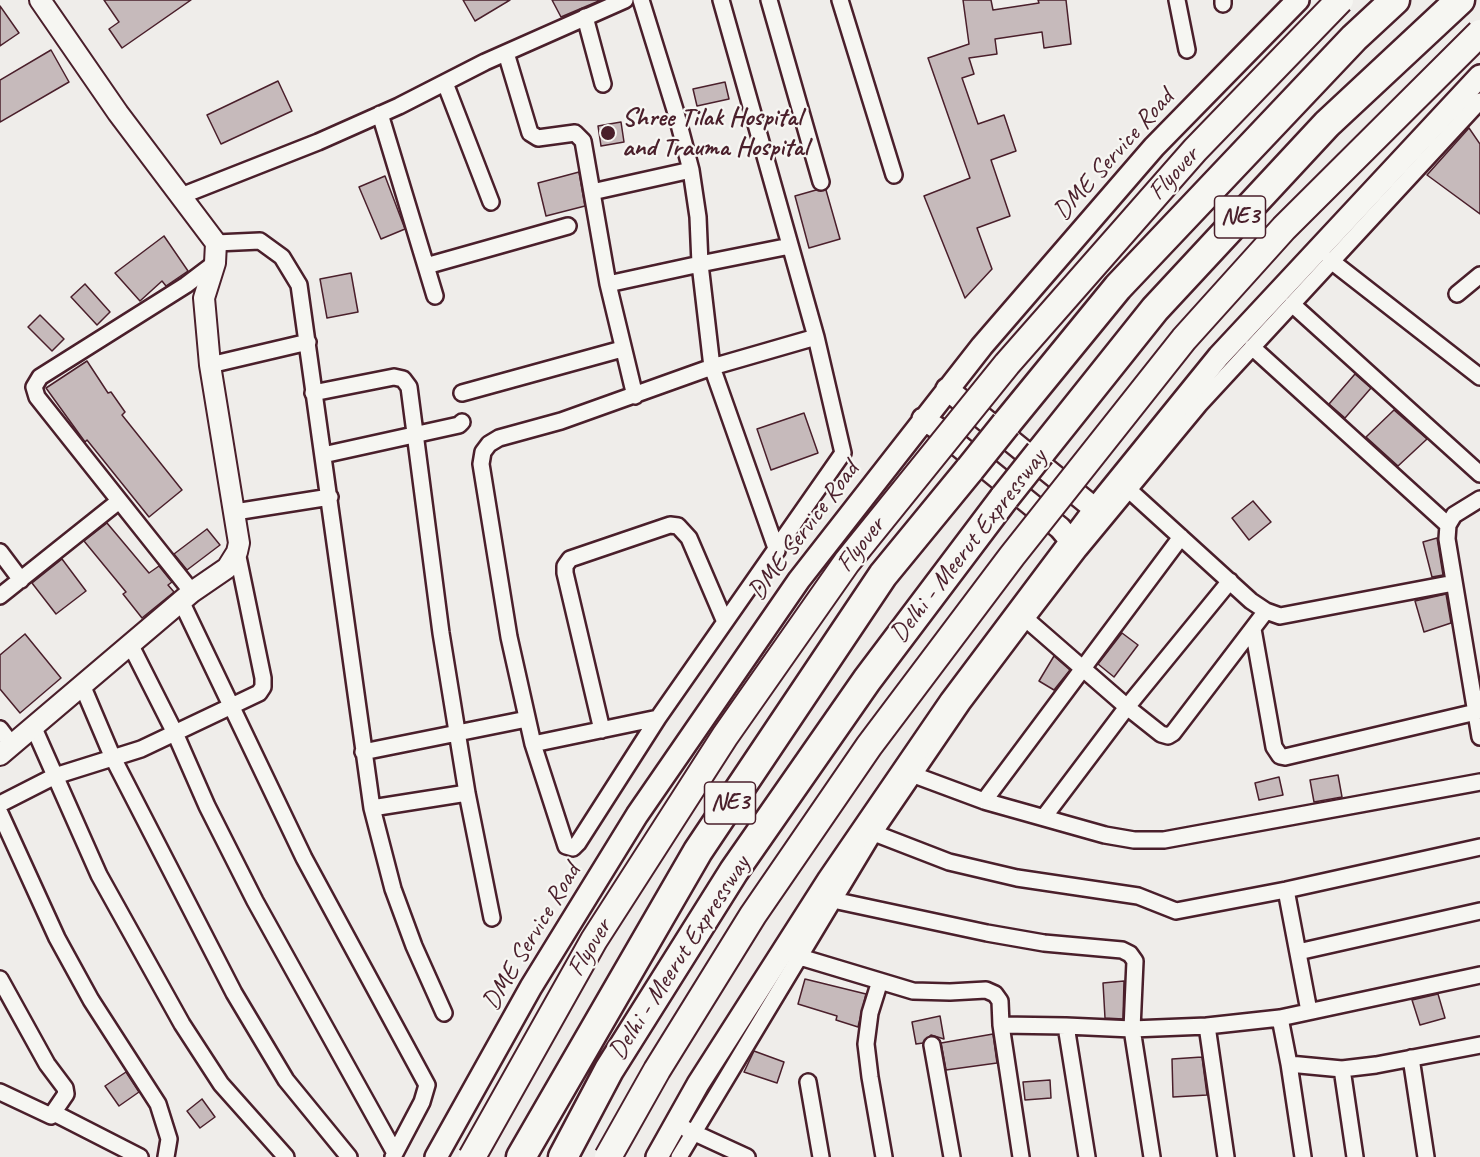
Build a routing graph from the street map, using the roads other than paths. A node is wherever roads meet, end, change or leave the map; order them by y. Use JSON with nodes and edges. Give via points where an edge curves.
{"nodes":[{"id":1,"x":40,"y":0,"type":"edge"},
{"id":2,"x":625,"y":0,"type":"edge"},
{"id":3,"x":641,"y":0,"type":"edge"},
{"id":4,"x":721,"y":0,"type":"edge"},
{"id":5,"x":769,"y":0,"type":"edge"},
{"id":6,"x":840,"y":0,"type":"edge"},
{"id":7,"x":1177,"y":0,"type":"edge"},
{"id":8,"x":1298,"y":0,"type":"edge"},
{"id":9,"x":1340,"y":0,"type":"edge"},
{"id":10,"x":1395,"y":0,"type":"edge"},
{"id":11,"x":1460,"y":0,"type":"edge"},
{"id":12,"x":585,"y":17,"type":"junction"},
{"id":13,"x":1480,"y":33,"type":"edge"},
{"id":14,"x":1187,"y":50,"type":"dead end"},
{"id":15,"x":506,"y":53,"type":"junction"},
{"id":16,"x":1480,"y":76,"type":"edge"},
{"id":17,"x":445,"y":83,"type":"junction"},
{"id":18,"x":603,"y":84,"type":"dead end"},
{"id":19,"x":1472,"y":101,"type":"edge"},
{"id":20,"x":380,"y":114,"type":"junction"},
{"id":21,"x":1480,"y":122,"type":"edge"},
{"id":22,"x":691,"y":170,"type":"junction"},
{"id":23,"x":894,"y":175,"type":"dead end"},
{"id":24,"x":821,"y":182,"type":"dead end"},
{"id":25,"x":592,"y":192,"type":"junction"},
{"id":26,"x":181,"y":195,"type":"junction"},
{"id":27,"x":490,"y":202,"type":"dead end"},
{"id":28,"x":568,"y":226,"type":"dead end"},
{"id":29,"x":216,"y":243,"type":"junction"},
{"id":30,"x":790,"y":246,"type":"junction"},
{"id":31,"x":1330,"y":260,"type":"junction"},
{"id":32,"x":215,"y":263,"type":"junction"},
{"id":33,"x":700,"y":264,"type":"junction"},
{"id":34,"x":426,"y":266,"type":"junction"},
{"id":35,"x":1480,"y":275,"type":"edge"},
{"id":36,"x":609,"y":284,"type":"junction"},
{"id":37,"x":1457,"y":294,"type":"dead end"},
{"id":38,"x":435,"y":296,"type":"dead end"},
{"id":39,"x":1292,"y":304,"type":"junction"},
{"id":40,"x":816,"y":337,"type":"junction"},
{"id":41,"x":308,"y":342,"type":"junction"},
{"id":42,"x":1252,"y":347,"type":"junction"},
{"id":43,"x":622,"y":349,"type":"junction"},
{"id":44,"x":210,"y":365,"type":"junction"},
{"id":45,"x":712,"y":368,"type":"junction"},
{"id":46,"x":1480,"y":377,"type":"edge"},
{"id":47,"x":947,"y":389,"type":"junction"},
{"id":48,"x":313,"y":393,"type":"junction"},
{"id":49,"x":462,"y":393,"type":"dead end"},
{"id":50,"x":635,"y":396,"type":"junction"},
{"id":51,"x":923,"y":419,"type":"junction"},
{"id":52,"x":462,"y":422,"type":"dead end"},
{"id":53,"x":415,"y":435,"type":"junction"},
{"id":54,"x":323,"y":455,"type":"junction"},
{"id":55,"x":1480,"y":474,"type":"edge"},
{"id":56,"x":1129,"y":490,"type":"junction"},
{"id":57,"x":330,"y":496,"type":"junction"},
{"id":58,"x":1480,"y":499,"type":"edge"},
{"id":59,"x":119,"y":501,"type":"junction"},
{"id":60,"x":1095,"y":509,"type":"junction"},
{"id":61,"x":235,"y":512,"type":"junction"},
{"id":62,"x":1448,"y":525,"type":"junction"},
{"id":63,"x":1181,"y":537,"type":"junction"},
{"id":64,"x":1071,"y":541,"type":"junction"},
{"id":65,"x":777,"y":551,"type":"junction"},
{"id":66,"x":0,"y":552,"type":"edge"},
{"id":67,"x":237,"y":552,"type":"junction"},
{"id":68,"x":21,"y":580,"type":"junction"},
{"id":69,"x":1230,"y":581,"type":"junction"},
{"id":70,"x":1454,"y":583,"type":"junction"},
{"id":71,"x":0,"y":596,"type":"edge"},
{"id":72,"x":187,"y":596,"type":"junction"},
{"id":73,"x":1266,"y":612,"type":"junction"},
{"id":74,"x":1026,"y":619,"type":"junction"},
{"id":75,"x":725,"y":622,"type":"junction"},
{"id":76,"x":1253,"y":629,"type":"junction"},
{"id":77,"x":130,"y":644,"type":"junction"},
{"id":78,"x":1082,"y":667,"type":"junction"},
{"id":79,"x":1476,"y":679,"type":"edge"},
{"id":80,"x":82,"y":685,"type":"junction"},
{"id":81,"x":232,"y":707,"type":"junction"},
{"id":82,"x":1127,"y":707,"type":"junction"},
{"id":83,"x":1476,"y":712,"type":"junction"},
{"id":84,"x":658,"y":718,"type":"junction"},
{"id":85,"x":527,"y":719,"type":"junction"},
{"id":86,"x":33,"y":726,"type":"junction"},
{"id":87,"x":602,"y":730,"type":"junction"},
{"id":88,"x":175,"y":733,"type":"junction"},
{"id":89,"x":458,"y":734,"type":"junction"},
{"id":90,"x":1480,"y":737,"type":"edge"},
{"id":91,"x":4,"y":743,"type":"edge"},
{"id":92,"x":533,"y":744,"type":"junction"},
{"id":93,"x":363,"y":752,"type":"junction"},
{"id":94,"x":113,"y":758,"type":"junction"},
{"id":95,"x":914,"y":775,"type":"junction"},
{"id":96,"x":55,"y":776,"type":"junction"},
{"id":97,"x":1480,"y":782,"type":"edge"},
{"id":98,"x":467,"y":793,"type":"junction"},
{"id":99,"x":984,"y":801,"type":"junction"},
{"id":100,"x":0,"y":804,"type":"edge"},
{"id":101,"x":372,"y":808,"type":"junction"},
{"id":102,"x":0,"y":813,"type":"edge"},
{"id":103,"x":1044,"y":817,"type":"junction"},
{"id":104,"x":874,"y":833,"type":"junction"},
{"id":105,"x":1480,"y":847,"type":"edge"},
{"id":106,"x":1286,"y":890,"type":"junction"},
{"id":107,"x":833,"y":900,"type":"junction"},
{"id":108,"x":1480,"y":911,"type":"edge"},
{"id":109,"x":492,"y":918,"type":"dead end"},
{"id":110,"x":1298,"y":952,"type":"junction"},
{"id":111,"x":791,"y":954,"type":"junction"},
{"id":112,"x":1480,"y":975,"type":"edge"},
{"id":113,"x":0,"y":979,"type":"edge"},
{"id":114,"x":880,"y":981,"type":"junction"},
{"id":115,"x":1309,"y":1011,"type":"junction"},
{"id":116,"x":444,"y":1013,"type":"dead end"},
{"id":117,"x":1280,"y":1018,"type":"junction"},
{"id":118,"x":1001,"y":1025,"type":"junction"},
{"id":119,"x":1066,"y":1026,"type":"junction"},
{"id":120,"x":1207,"y":1026,"type":"junction"},
{"id":121,"x":1132,"y":1029,"type":"junction"},
{"id":122,"x":932,"y":1045,"type":"dead end"},
{"id":123,"x":1480,"y":1045,"type":"edge"},
{"id":124,"x":1411,"y":1058,"type":"junction"},
{"id":125,"x":1289,"y":1064,"type":"junction"},
{"id":126,"x":1342,"y":1069,"type":"junction"},
{"id":127,"x":808,"y":1082,"type":"dead end"},
{"id":128,"x":0,"y":1092,"type":"edge"},
{"id":129,"x":54,"y":1113,"type":"junction"},
{"id":130,"x":685,"y":1128,"type":"junction"},
{"id":131,"x":394,"y":1155,"type":"edge"},
{"id":132,"x":140,"y":1157,"type":"edge"},
{"id":133,"x":166,"y":1157,"type":"edge"},
{"id":134,"x":286,"y":1157,"type":"edge"},
{"id":135,"x":349,"y":1157,"type":"edge"},
{"id":136,"x":436,"y":1157,"type":"edge"},
{"id":137,"x":472,"y":1157,"type":"edge"},
{"id":138,"x":521,"y":1157,"type":"edge"},
{"id":139,"x":563,"y":1157,"type":"edge"},
{"id":140,"x":608,"y":1157,"type":"edge"},
{"id":141,"x":657,"y":1157,"type":"edge"},
{"id":142,"x":679,"y":1157,"type":"edge"},
{"id":143,"x":747,"y":1157,"type":"edge"},
{"id":144,"x":821,"y":1157,"type":"edge"},
{"id":145,"x":884,"y":1157,"type":"edge"},
{"id":146,"x":952,"y":1157,"type":"edge"},
{"id":147,"x":1021,"y":1157,"type":"edge"},
{"id":148,"x":1086,"y":1157,"type":"edge"},
{"id":149,"x":1152,"y":1157,"type":"edge"},
{"id":150,"x":1226,"y":1157,"type":"edge"},
{"id":151,"x":1303,"y":1157,"type":"edge"},
{"id":152,"x":1355,"y":1157,"type":"edge"},
{"id":153,"x":1426,"y":1157,"type":"edge"}],
"edges":[{"from":1,"to":26,"type":"street","via":[[118,113]]},
{"from":2,"to":12,"type":"street"},
{"from":3,"to":22,"type":"street"},
{"from":4,"to":30,"type":"street"},
{"from":5,"to":24,"type":"street"},
{"from":6,"to":23,"type":"street"},
{"from":7,"to":14,"type":"street"},
{"from":8,"to":47,"type":"main road","name":"DME Service Road","via":[[1154,147]]},
{"from":9,"to":137,"type":"highway","name":"Flyover","bridge":true,"via":[[1195,150],[1006,364],[847,562],[725,736],[600,931]]},
{"from":10,"to":138,"type":"highway","name":"Delhi - Meerut Expressway","number":"NE3","bridge":true,"via":[[1354,38],[1118,287],[883,575],[698,851]]},
{"from":11,"to":139,"type":"highway","name":"Delhi - Meerut Expressway","number":"NE3","bridge":true,"via":[[1327,124],[1155,309],[1005,497],[867,680],[735,872],[609,1070]]},
{"from":12,"to":15,"type":"street"},
{"from":12,"to":18,"type":"street"},
{"from":13,"to":140,"type":"highway","bridge":true,"via":[[1284,228],[1184,339],[1012,556],[869,746],[753,915]]},
{"from":15,"to":17,"type":"street"},
{"from":15,"to":25,"type":"street","via":[[530,133],[538,138],[569,133],[580,136]]},
{"from":16,"to":19,"type":"main road"},
{"from":17,"to":20,"type":"street"},
{"from":17,"to":27,"type":"street"},
{"from":19,"to":21,"type":"street"},
{"from":19,"to":31,"type":"street"},
{"from":19,"to":60,"type":"main road","via":[[1220,356]]},
{"from":20,"to":26,"type":"street"},
{"from":20,"to":34,"type":"street"},
{"from":22,"to":25,"type":"street"},
{"from":22,"to":33,"type":"street"},
{"from":25,"to":36,"type":"street"},
{"from":26,"to":29,"type":"street"},
{"from":28,"to":34,"type":"street"},
{"from":29,"to":32,"type":"street"},
{"from":29,"to":41,"type":"street","via":[[260,241],[282,257],[299,285]]},
{"from":30,"to":33,"type":"street"},
{"from":30,"to":40,"type":"street"},
{"from":31,"to":39,"type":"street"},
{"from":31,"to":46,"type":"street"},
{"from":32,"to":44,"type":"street","via":[[204,298]]},
{"from":32,"to":59,"type":"street","via":[[40,377],[34,387],[37,397]]},
{"from":33,"to":36,"type":"street"},
{"from":33,"to":45,"type":"street"},
{"from":34,"to":38,"type":"street"},
{"from":35,"to":37,"type":"street"},
{"from":36,"to":43,"type":"street"},
{"from":39,"to":42,"type":"street"},
{"from":39,"to":55,"type":"street"},
{"from":40,"to":45,"type":"street"},
{"from":40,"to":65,"type":"street","via":[[843,453]]},
{"from":41,"to":44,"type":"street"},
{"from":41,"to":48,"type":"street"},
{"from":42,"to":56,"type":"street"},
{"from":42,"to":62,"type":"street"},
{"from":43,"to":49,"type":"street"},
{"from":43,"to":50,"type":"street"},
{"from":44,"to":61,"type":"street"},
{"from":45,"to":50,"type":"street"},
{"from":45,"to":65,"type":"street"},
{"from":47,"to":51,"type":"main road","name":"DME Service Road"},
{"from":47,"to":60,"type":"main road"},
{"from":48,"to":53,"type":"street","via":[[394,377],[403,379],[409,387]]},
{"from":48,"to":54,"type":"street"},
{"from":50,"to":85,"type":"street","via":[[499,438],[483,452],[481,464],[509,637]]},
{"from":51,"to":64,"type":"main road"},
{"from":51,"to":136,"type":"main road","name":"DME Service Road","via":[[799,580],[637,815],[531,987]]},
{"from":52,"to":53,"type":"street"},
{"from":53,"to":54,"type":"street"},
{"from":53,"to":89,"type":"street"},
{"from":54,"to":57,"type":"street"},
{"from":56,"to":63,"type":"street"},
{"from":56,"to":74,"type":"street"},
{"from":57,"to":61,"type":"street"},
{"from":57,"to":93,"type":"street"},
{"from":58,"to":62,"type":"street","via":[[1454,515]]},
{"from":59,"to":68,"type":"street"},
{"from":59,"to":72,"type":"street"},
{"from":60,"to":64,"type":"main road"},
{"from":61,"to":67,"type":"street"},
{"from":62,"to":70,"type":"street"},
{"from":63,"to":69,"type":"street"},
{"from":63,"to":78,"type":"street"},
{"from":64,"to":111,"type":"main road","via":[[951,701]]},
{"from":65,"to":75,"type":"street"},
{"from":66,"to":68,"type":"street"},
{"from":67,"to":72,"type":"street","via":[[227,568]]},
{"from":67,"to":81,"type":"street","via":[[263,687]]},
{"from":68,"to":71,"type":"street"},
{"from":69,"to":73,"type":"street"},
{"from":69,"to":82,"type":"street"},
{"from":70,"to":73,"type":"street","via":[[1296,614],[1280,616]]},
{"from":70,"to":79,"type":"street"},
{"from":72,"to":77,"type":"street"},
{"from":72,"to":81,"type":"street"},
{"from":73,"to":76,"type":"street"},
{"from":74,"to":78,"type":"street"},
{"from":74,"to":95,"type":"street"},
{"from":75,"to":84,"type":"street"},
{"from":75,"to":87,"type":"street","via":[[689,538],[678,526],[670,525],[570,559],[565,573]]},
{"from":76,"to":82,"type":"street","via":[[1173,733],[1161,734]]},
{"from":76,"to":83,"type":"street","via":[[1274,747],[1280,756]]},
{"from":77,"to":80,"type":"street"},
{"from":77,"to":88,"type":"street"},
{"from":78,"to":82,"type":"street"},
{"from":78,"to":99,"type":"street"},
{"from":79,"to":83,"type":"street"},
{"from":80,"to":86,"type":"street"},
{"from":80,"to":94,"type":"street"},
{"from":81,"to":88,"type":"street"},
{"from":81,"to":131,"type":"street","via":[[323,895],[427,1084],[422,1102]]},
{"from":82,"to":103,"type":"street"},
{"from":83,"to":90,"type":"street"},
{"from":84,"to":87,"type":"street"},
{"from":84,"to":92,"type":"street","via":[[573,848],[561,838]]},
{"from":85,"to":89,"type":"street"},
{"from":85,"to":92,"type":"street"},
{"from":86,"to":91,"type":"street"},
{"from":86,"to":96,"type":"street"},
{"from":87,"to":92,"type":"street"},
{"from":88,"to":94,"type":"street"},
{"from":88,"to":131,"type":"street","via":[[255,901]]},
{"from":89,"to":93,"type":"street"},
{"from":89,"to":98,"type":"street"},
{"from":93,"to":101,"type":"street"},
{"from":94,"to":96,"type":"street"},
{"from":94,"to":135,"type":"street","via":[[257,1032],[286,1080]]},
{"from":95,"to":99,"type":"street"},
{"from":95,"to":104,"type":"street"},
{"from":96,"to":100,"type":"street"},
{"from":96,"to":134,"type":"street","via":[[99,875],[182,1024],[221,1084]]},
{"from":97,"to":103,"type":"street","via":[[1164,840],[1105,835]]},
{"from":98,"to":101,"type":"street"},
{"from":98,"to":109,"type":"street"},
{"from":99,"to":103,"type":"street"},
{"from":101,"to":116,"type":"street","via":[[397,898]]},
{"from":102,"to":133,"type":"street","via":[[57,938],[91,1000],[158,1104],[169,1139]]},
{"from":104,"to":106,"type":"street","via":[[949,862],[1017,878],[1138,896],[1176,911]]},
{"from":104,"to":107,"type":"street"},
{"from":105,"to":106,"type":"street"},
{"from":106,"to":110,"type":"street"},
{"from":107,"to":111,"type":"street"},
{"from":107,"to":121,"type":"street","via":[[1044,943],[1122,950],[1135,961]]},
{"from":108,"to":110,"type":"street"},
{"from":110,"to":115,"type":"street"},
{"from":111,"to":114,"type":"street"},
{"from":111,"to":130,"type":"main road"},
{"from":112,"to":115,"type":"street"},
{"from":113,"to":129,"type":"street","via":[[47,1064],[65,1088],[63,1100]]},
{"from":114,"to":118,"type":"street","via":[[913,991],[986,990],[1000,1001]]},
{"from":114,"to":145,"type":"street","via":[[866,1044]]},
{"from":115,"to":117,"type":"street"},
{"from":117,"to":120,"type":"street"},
{"from":117,"to":125,"type":"street"},
{"from":118,"to":119,"type":"street"},
{"from":118,"to":147,"type":"street"},
{"from":119,"to":121,"type":"street"},
{"from":119,"to":148,"type":"street"},
{"from":120,"to":121,"type":"street"},
{"from":120,"to":150,"type":"street"},
{"from":121,"to":149,"type":"street"},
{"from":122,"to":146,"type":"street"},
{"from":123,"to":124,"type":"street"},
{"from":124,"to":126,"type":"street"},
{"from":124,"to":153,"type":"street"},
{"from":125,"to":126,"type":"street"},
{"from":125,"to":151,"type":"street"},
{"from":126,"to":152,"type":"street"},
{"from":127,"to":144,"type":"street"},
{"from":128,"to":129,"type":"street","via":[[48,1116]]},
{"from":129,"to":132,"type":"street"},
{"from":130,"to":141,"type":"main road"},
{"from":130,"to":142,"type":"street"},
{"from":130,"to":143,"type":"street"}]}
